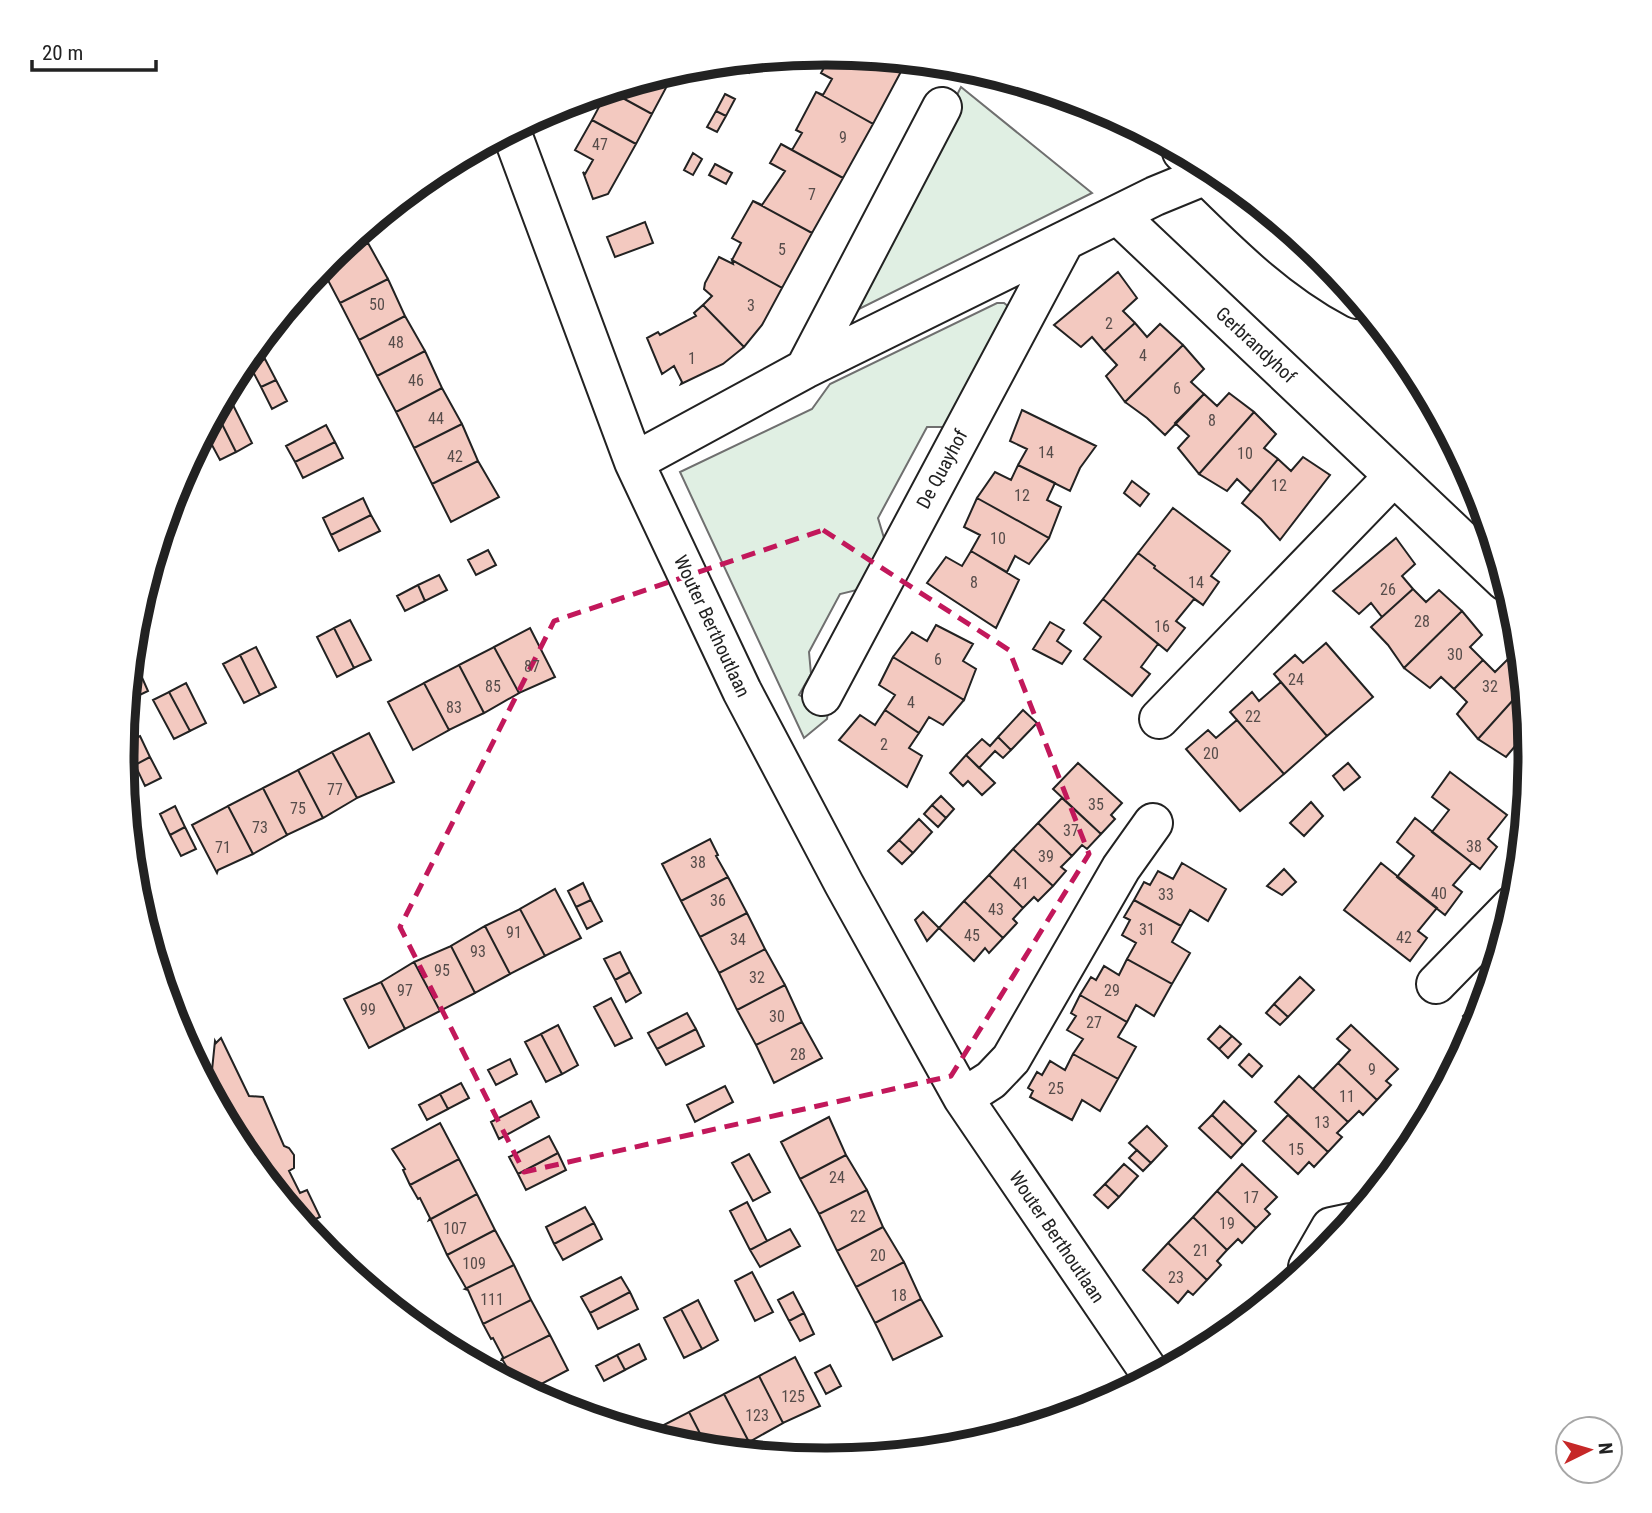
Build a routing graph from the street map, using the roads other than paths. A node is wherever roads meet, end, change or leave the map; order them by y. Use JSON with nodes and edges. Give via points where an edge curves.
{"nodes":[{"id":1,"x":942,"y":107,"type":"dead end"},
{"id":2,"x":514,"y":139,"type":"edge"},
{"id":3,"x":1194,"y":171,"type":"edge"},
{"id":4,"x":1235,"y":199,"type":"edge"},
{"id":5,"x":1118,"y":215,"type":"junction"},
{"id":6,"x":1064,"y":242,"type":"junction"},
{"id":7,"x":1332,"y":285,"type":"edge"},
{"id":8,"x":805,"y":369,"type":"junction"},
{"id":9,"x":634,"y":462,"type":"junction"},
{"id":10,"x":1394,"y":476,"type":"junction"},
{"id":11,"x":1491,"y":568,"type":"edge"},
{"id":12,"x":822,"y":696,"type":"dead end"},
{"id":13,"x":1159,"y":719,"type":"dead end"},
{"id":14,"x":1153,"y":823,"type":"dead end"},
{"id":15,"x":1497,"y":921,"type":"edge"},
{"id":16,"x":1436,"y":984,"type":"dead end"},
{"id":17,"x":963,"y":1098,"type":"junction"},
{"id":18,"x":1147,"y":1369,"type":"edge"}],
"edges":[{"from":1,"to":8,"type":"street"},
{"from":2,"to":9,"type":"street","name":"Wouter Berthoutlaan"},
{"from":3,"to":5,"type":"street"},
{"from":4,"to":7,"type":"street","via":[[1295,260]]},
{"from":5,"to":6,"type":"street"},
{"from":5,"to":10,"type":"street","name":"Gerbrandyhof"},
{"from":6,"to":8,"type":"street"},
{"from":6,"to":12,"type":"street","name":"De Quayhof"},
{"from":8,"to":9,"type":"street"},
{"from":9,"to":17,"type":"street","name":"Wouter Berthoutlaan","via":[[742,691]]},
{"from":10,"to":11,"type":"street","name":"Gerbrandyhof"},
{"from":10,"to":13,"type":"street"},
{"from":14,"to":17,"type":"street","via":[[1121,868],[1011,1059],[991,1080]]},
{"from":15,"to":16,"type":"street"},
{"from":17,"to":18,"type":"street","name":"Wouter Berthoutlaan"}]}
